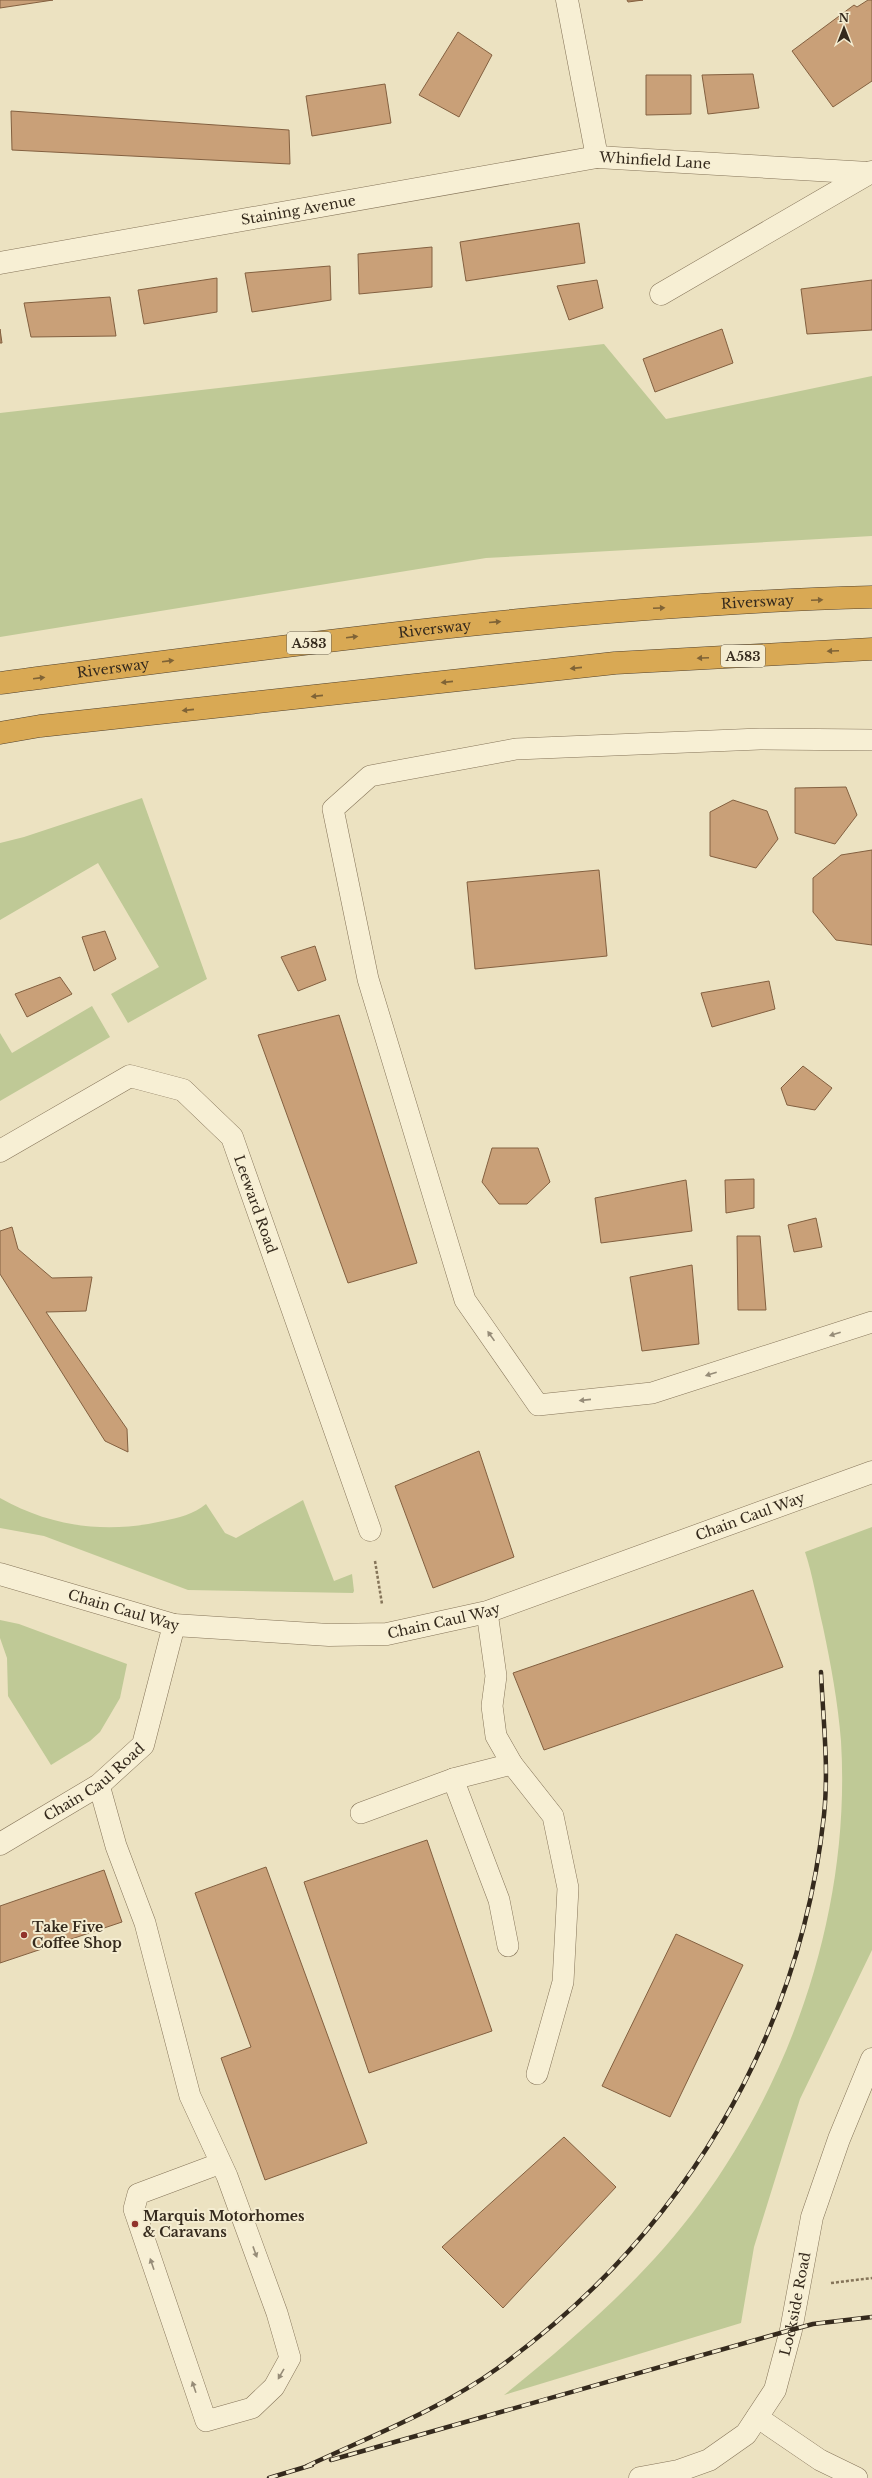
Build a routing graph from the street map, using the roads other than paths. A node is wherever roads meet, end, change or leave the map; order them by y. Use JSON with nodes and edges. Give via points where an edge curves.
{"nodes":[{"id":1,"x":567,"y":0,"type":"edge"},
{"id":2,"x":597,"y":157,"type":"junction"},
{"id":3,"x":870,"y":172,"type":"edge"},
{"id":4,"x":0,"y":263,"type":"edge"},
{"id":5,"x":661,"y":294,"type":"dead end"},
{"id":6,"x":872,"y":597,"type":"edge"},
{"id":7,"x":872,"y":649,"type":"edge"},
{"id":8,"x":0,"y":683,"type":"edge"},
{"id":9,"x":0,"y":733,"type":"edge"},
{"id":10,"x":872,"y":740,"type":"edge"},
{"id":11,"x":0,"y":1151,"type":"edge"},
{"id":12,"x":872,"y":1322,"type":"edge"},
{"id":13,"x":872,"y":1472,"type":"edge"},
{"id":14,"x":370,"y":1530,"type":"road end"},
{"id":15,"x":0,"y":1574,"type":"edge"},
{"id":16,"x":487,"y":1612,"type":"junction"},
{"id":17,"x":174,"y":1626,"type":"junction"},
{"id":18,"x":512,"y":1764,"type":"junction"},
{"id":19,"x":452,"y":1779,"type":"junction"},
{"id":20,"x":99,"y":1785,"type":"junction"},
{"id":21,"x":361,"y":1813,"type":"dead end"},
{"id":22,"x":0,"y":1844,"type":"edge"},
{"id":23,"x":508,"y":1946,"type":"dead end"},
{"id":24,"x":872,"y":2059,"type":"edge"},
{"id":25,"x":537,"y":2074,"type":"dead end"},
{"id":26,"x":220,"y":2163,"type":"junction"},
{"id":27,"x":757,"y":2417,"type":"junction"},
{"id":28,"x":640,"y":2478,"type":"edge"},
{"id":29,"x":856,"y":2478,"type":"edge"}],
"edges":[{"from":1,"to":2,"type":"street","name":"Whinfield Lane"},
{"from":2,"to":3,"type":"street","name":"Whinfield Lane"},
{"from":2,"to":4,"type":"street","name":"Staining Avenue"},
{"from":3,"to":5,"type":"street"},
{"from":8,"to":6,"type":"highway","name":"Riversway","number":"A583","one_way":true,"via":[[383,633],[620,610]]},
{"from":7,"to":9,"type":"highway","number":"A583","one_way":true,"via":[[615,664],[48,725]]},
{"from":12,"to":10,"type":"lane","one_way":true,"via":[[652,1393],[538,1405],[465,1300],[368,979],[333,809],[370,776],[516,749],[760,739]]},
{"from":11,"to":14,"type":"street","name":"Leeward Road","via":[[130,1076],[183,1090],[232,1137]]},
{"from":13,"to":16,"type":"street","name":"Chain Caul Way"},
{"from":15,"to":17,"type":"street","name":"Chain Caul Way"},
{"from":16,"to":17,"type":"street","name":"Chain Caul Way","via":[[387,1634],[329,1635]]},
{"from":16,"to":18,"type":"lane","via":[[496,1676],[492,1706],[496,1736]]},
{"from":17,"to":20,"type":"street","name":"Chain Caul Road","via":[[143,1745]]},
{"from":18,"to":19,"type":"lane"},
{"from":18,"to":25,"type":"lane","via":[[553,1816],[568,1888],[564,1982]]},
{"from":19,"to":21,"type":"lane"},
{"from":19,"to":23,"type":"lane","via":[[499,1900]]},
{"from":20,"to":22,"type":"street","name":"Chain Caul Road"},
{"from":20,"to":26,"type":"lane","via":[[116,1846],[145,1923],[190,2096]]},
{"from":24,"to":27,"type":"street","name":"Lockside Road","via":[[839,2139],[812,2217],[791,2330],[774,2390]]},
{"from":26,"to":26,"type":"lane","one_way":true,"via":[[277,2313],[290,2358],[274,2387],[252,2408],[206,2421],[134,2209],[138,2194]]},
{"from":27,"to":28,"type":"street","name":"Lockside Road","via":[[746,2434],[709,2460],[678,2472]]},
{"from":27,"to":29,"type":"lane","via":[[820,2460]]}]}
